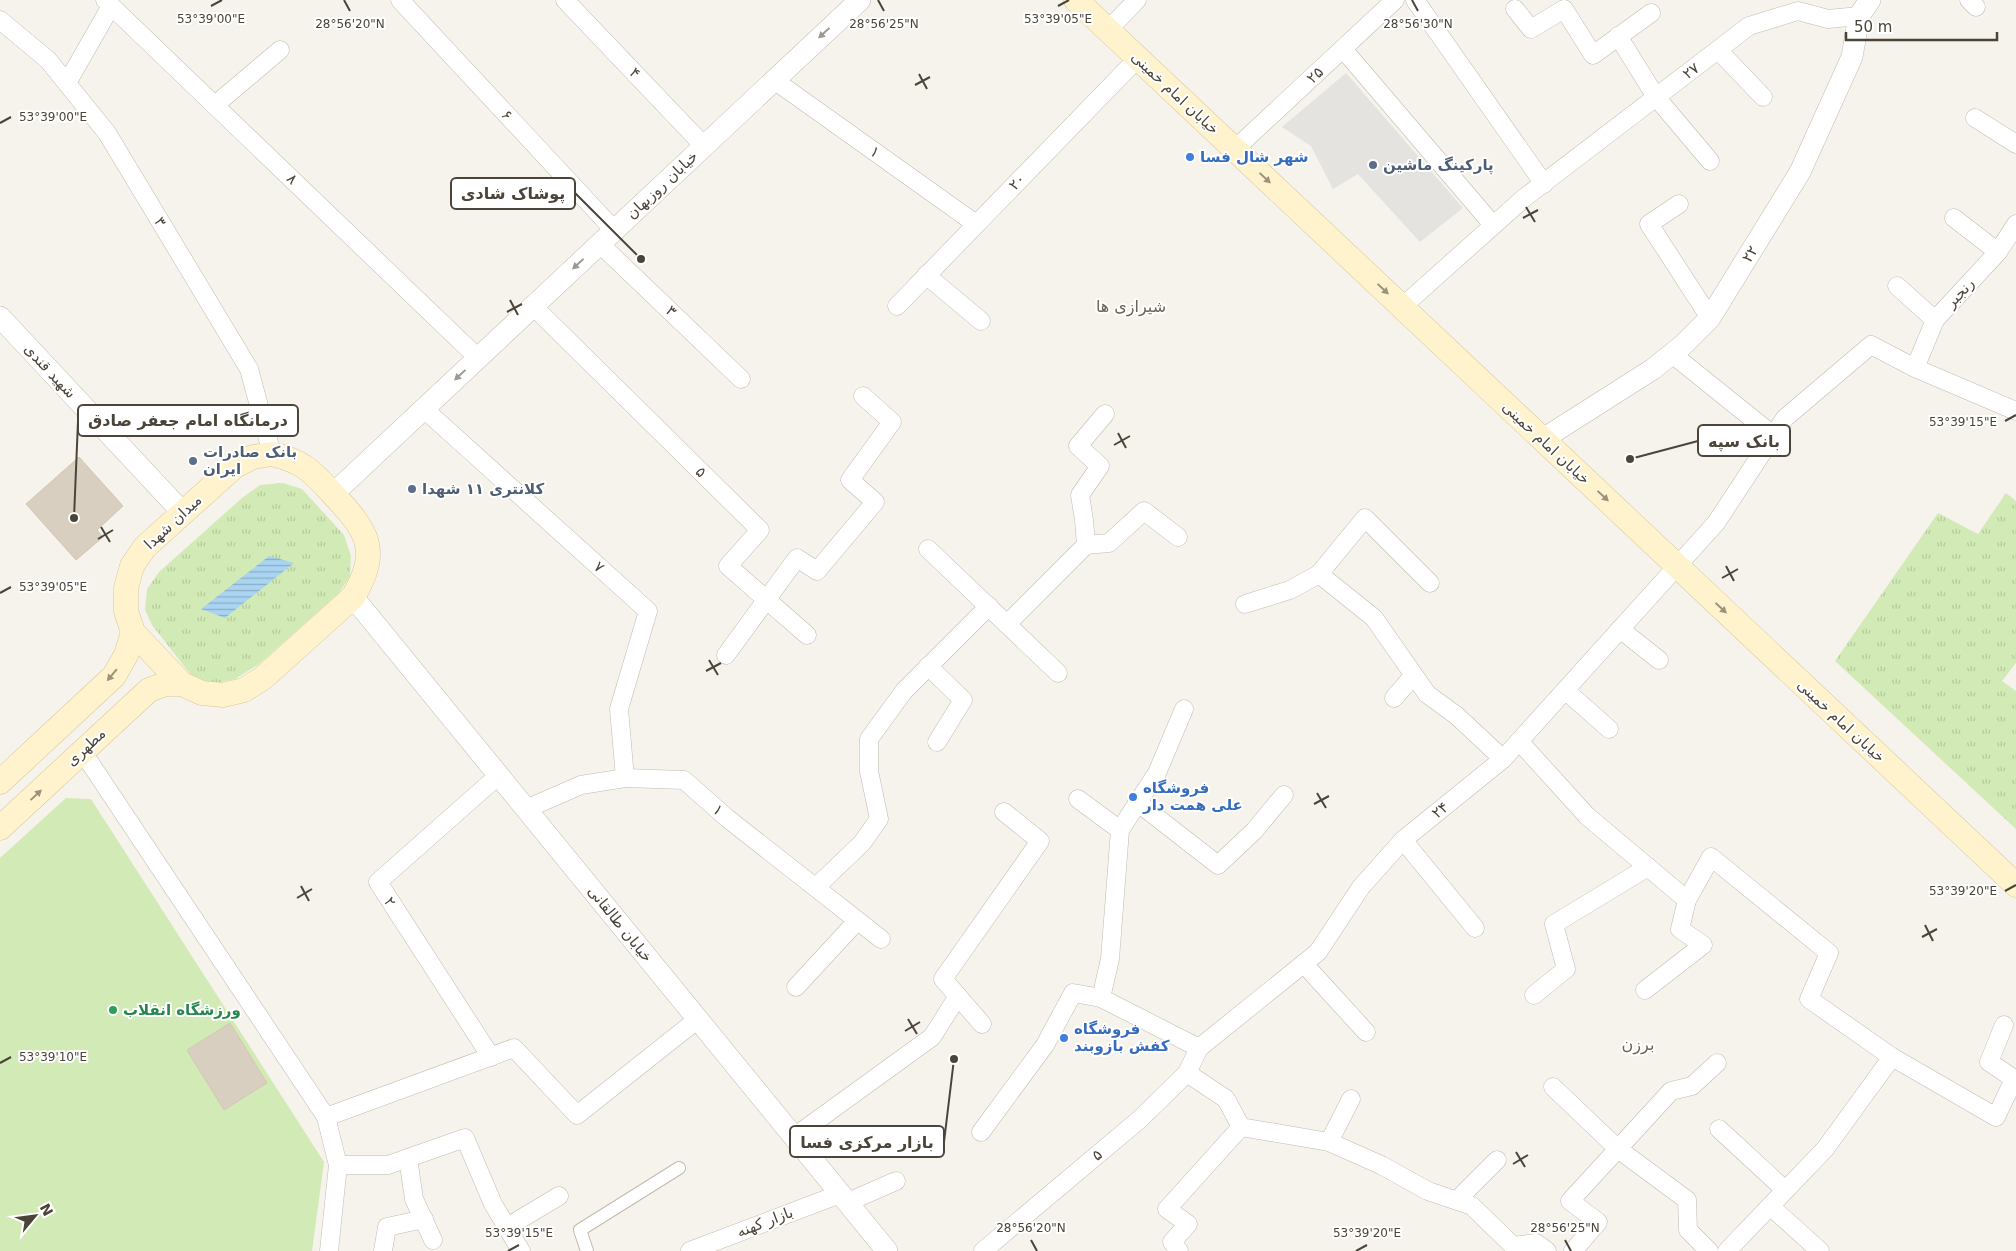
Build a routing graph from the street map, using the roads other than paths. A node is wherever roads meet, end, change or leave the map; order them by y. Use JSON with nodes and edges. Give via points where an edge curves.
{"nodes":[{"id":1,"x":400,"y":0,"type":"edge"},
{"id":2,"x":564,"y":0,"type":"edge"},
{"id":3,"x":1076,"y":0,"type":"edge"},
{"id":4,"x":1137,"y":0,"type":"edge"},
{"id":5,"x":1396,"y":0,"type":"edge"},
{"id":6,"x":1415,"y":0,"type":"edge"},
{"id":7,"x":852,"y":2,"type":"edge"},
{"id":8,"x":108,"y":3,"type":"edge"},
{"id":9,"x":1864,"y":8,"type":"edge"},
{"id":10,"x":1515,"y":9,"type":"dead end"},
{"id":11,"x":1651,"y":13,"type":"dead end"},
{"id":12,"x":0,"y":20,"type":"edge"},
{"id":13,"x":1108,"y":30,"type":"junction"},
{"id":14,"x":1618,"y":36,"type":"junction"},
{"id":15,"x":1343,"y":49,"type":"junction"},
{"id":16,"x":280,"y":50,"type":"dead end"},
{"id":17,"x":1718,"y":50,"type":"junction"},
{"id":18,"x":1138,"y":58,"type":"junction"},
{"id":19,"x":774,"y":80,"type":"junction"},
{"id":20,"x":67,"y":83,"type":"junction"},
{"id":21,"x":1656,"y":97,"type":"junction"},
{"id":22,"x":1763,"y":97,"type":"dead end"},
{"id":23,"x":215,"y":105,"type":"junction"},
{"id":24,"x":1975,"y":118,"type":"dead end"},
{"id":25,"x":2016,"y":144,"type":"edge"},
{"id":26,"x":704,"y":146,"type":"junction"},
{"id":27,"x":1235,"y":150,"type":"junction"},
{"id":28,"x":1710,"y":161,"type":"dead end"},
{"id":29,"x":1544,"y":184,"type":"junction"},
{"id":30,"x":1679,"y":204,"type":"dead end"},
{"id":31,"x":1954,"y":218,"type":"dead end"},
{"id":32,"x":976,"y":224,"type":"junction"},
{"id":33,"x":2016,"y":224,"type":"edge"},
{"id":34,"x":1493,"y":225,"type":"junction"},
{"id":35,"x":607,"y":237,"type":"junction"},
{"id":36,"x":1998,"y":252,"type":"junction"},
{"id":37,"x":926,"y":275,"type":"junction"},
{"id":38,"x":1896,"y":286,"type":"dead end"},
{"id":39,"x":533,"y":306,"type":"junction"},
{"id":40,"x":896,"y":306,"type":"dead end"},
{"id":41,"x":1402,"y":307,"type":"junction"},
{"id":42,"x":0,"y":317,"type":"edge"},
{"id":43,"x":1710,"y":318,"type":"junction"},
{"id":44,"x":1935,"y":320,"type":"junction"},
{"id":45,"x":981,"y":321,"type":"dead end"},
{"id":46,"x":1672,"y":354,"type":"junction"},
{"id":47,"x":478,"y":358,"type":"junction"},
{"id":48,"x":1915,"y":368,"type":"junction"},
{"id":49,"x":741,"y":379,"type":"dead end"},
{"id":50,"x":863,"y":396,"type":"dead end"},
{"id":51,"x":424,"y":409,"type":"junction"},
{"id":52,"x":2016,"y":411,"type":"edge"},
{"id":53,"x":1105,"y":414,"type":"dead end"},
{"id":54,"x":1774,"y":436,"type":"junction"},
{"id":55,"x":1543,"y":439,"type":"junction"},
{"id":56,"x":272,"y":454,"type":"junction"},
{"id":57,"x":333,"y":494,"type":"junction"},
{"id":58,"x":183,"y":513,"type":"junction"},
{"id":59,"x":1178,"y":537,"type":"dead end"},
{"id":60,"x":1086,"y":545,"type":"junction"},
{"id":61,"x":928,"y":549,"type":"dead end"},
{"id":62,"x":1676,"y":566,"type":"junction"},
{"id":63,"x":1319,"y":574,"type":"junction"},
{"id":64,"x":1430,"y":583,"type":"dead end"},
{"id":65,"x":353,"y":596,"type":"junction"},
{"id":66,"x":766,"y":599,"type":"junction"},
{"id":67,"x":1245,"y":604,"type":"dead end"},
{"id":68,"x":989,"y":606,"type":"junction"},
{"id":69,"x":1007,"y":624,"type":"junction"},
{"id":70,"x":1620,"y":629,"type":"junction"},
{"id":71,"x":133,"y":632,"type":"junction"},
{"id":72,"x":807,"y":634,"type":"dead end"},
{"id":73,"x":726,"y":655,"type":"dead end"},
{"id":74,"x":1659,"y":660,"type":"dead end"},
{"id":75,"x":928,"y":666,"type":"junction"},
{"id":76,"x":1058,"y":673,"type":"dead end"},
{"id":77,"x":1413,"y":676,"type":"junction"},
{"id":78,"x":182,"y":684,"type":"junction"},
{"id":79,"x":1565,"y":690,"type":"junction"},
{"id":80,"x":1394,"y":698,"type":"dead end"},
{"id":81,"x":1184,"y":708,"type":"dead end"},
{"id":82,"x":1609,"y":729,"type":"dead end"},
{"id":83,"x":1519,"y":741,"type":"junction"},
{"id":84,"x":938,"y":742,"type":"dead end"},
{"id":85,"x":82,"y":751,"type":"junction"},
{"id":86,"x":1503,"y":759,"type":"junction"},
{"id":87,"x":499,"y":775,"type":"junction"},
{"id":88,"x":625,"y":778,"type":"junction"},
{"id":89,"x":0,"y":782,"type":"edge"},
{"id":90,"x":1284,"y":794,"type":"dead end"},
{"id":91,"x":1078,"y":799,"type":"dead end"},
{"id":92,"x":1137,"y":802,"type":"junction"},
{"id":93,"x":526,"y":809,"type":"junction"},
{"id":94,"x":1004,"y":812,"type":"dead end"},
{"id":95,"x":0,"y":828,"type":"edge"},
{"id":96,"x":1120,"y":830,"type":"junction"},
{"id":97,"x":1404,"y":840,"type":"junction"},
{"id":98,"x":1648,"y":867,"type":"junction"},
{"id":99,"x":2016,"y":886,"type":"edge"},
{"id":100,"x":816,"y":887,"type":"junction"},
{"id":101,"x":1687,"y":900,"type":"junction"},
{"id":102,"x":858,"y":921,"type":"junction"},
{"id":103,"x":1476,"y":928,"type":"dead end"},
{"id":104,"x":881,"y":940,"type":"dead end"},
{"id":105,"x":1304,"y":964,"type":"junction"},
{"id":106,"x":796,"y":987,"type":"dead end"},
{"id":107,"x":1645,"y":990,"type":"dead end"},
{"id":108,"x":1534,"y":995,"type":"dead end"},
{"id":109,"x":958,"y":996,"type":"junction"},
{"id":110,"x":1101,"y":998,"type":"junction"},
{"id":111,"x":698,"y":1019,"type":"junction"},
{"id":112,"x":982,"y":1024,"type":"dead end"},
{"id":113,"x":2004,"y":1025,"type":"dead end"},
{"id":114,"x":1366,"y":1032,"type":"dead end"},
{"id":115,"x":1199,"y":1048,"type":"junction"},
{"id":116,"x":491,"y":1057,"type":"junction"},
{"id":117,"x":1892,"y":1057,"type":"junction"},
{"id":118,"x":1717,"y":1063,"type":"dead end"},
{"id":119,"x":1187,"y":1074,"type":"junction"},
{"id":120,"x":2015,"y":1080,"type":"edge"},
{"id":121,"x":1553,"y":1087,"type":"dead end"},
{"id":122,"x":1351,"y":1099,"type":"dead end"},
{"id":123,"x":326,"y":1117,"type":"junction"},
{"id":124,"x":1241,"y":1127,"type":"junction"},
{"id":125,"x":1719,"y":1129,"type":"dead end"},
{"id":126,"x":980,"y":1132,"type":"dead end"},
{"id":127,"x":794,"y":1136,"type":"junction"},
{"id":128,"x":1329,"y":1142,"type":"junction"},
{"id":129,"x":1618,"y":1149,"type":"junction"},
{"id":130,"x":408,"y":1158,"type":"junction"},
{"id":131,"x":1497,"y":1160,"type":"dead end"},
{"id":132,"x":338,"y":1164,"type":"junction"},
{"id":133,"x":679,"y":1168,"type":"dead end"},
{"id":134,"x":896,"y":1181,"type":"dead end"},
{"id":135,"x":1785,"y":1190,"type":"junction"},
{"id":136,"x":559,"y":1196,"type":"dead end"},
{"id":137,"x":844,"y":1198,"type":"junction"},
{"id":138,"x":1457,"y":1200,"type":"junction"},
{"id":139,"x":1770,"y":1206,"type":"junction"},
{"id":140,"x":424,"y":1219,"type":"junction"},
{"id":141,"x":507,"y":1228,"type":"junction"},
{"id":142,"x":433,"y":1240,"type":"dead end"},
{"id":143,"x":329,"y":1251,"type":"edge"},
{"id":144,"x":383,"y":1251,"type":"edge"},
{"id":145,"x":520,"y":1251,"type":"edge"},
{"id":146,"x":587,"y":1251,"type":"edge"},
{"id":147,"x":690,"y":1251,"type":"edge"},
{"id":148,"x":888,"y":1251,"type":"edge"},
{"id":149,"x":984,"y":1251,"type":"edge"},
{"id":150,"x":1180,"y":1251,"type":"edge"},
{"id":151,"x":1546,"y":1251,"type":"edge"},
{"id":152,"x":1573,"y":1251,"type":"edge"},
{"id":153,"x":1709,"y":1251,"type":"edge"},
{"id":154,"x":1727,"y":1251,"type":"edge"},
{"id":155,"x":1820,"y":1251,"type":"edge"}],
"edges":[{"from":1,"to":35,"type":"street","name":"۶"},
{"from":2,"to":26,"type":"street","name":"۴"},
{"from":3,"to":13,"type":"main road","name":"خیابان امام خمینی"},
{"from":4,"to":13,"type":"street"},
{"from":5,"to":15,"type":"street","name":"۲۵"},
{"from":6,"to":29,"type":"street"},
{"from":7,"to":19,"type":"street","name":"خیابان روزبهان","one_way":true},
{"from":8,"to":20,"type":"street"},
{"from":8,"to":23,"type":"street","name":"۸"},
{"from":9,"to":17,"type":"street","name":"۲۷","via":[[1828,19],[1798,11],[1749,26]]},
{"from":9,"to":43,"type":"street","name":"۲۲","via":[[1852,57],[1800,172]]},
{"from":10,"to":14,"type":"street","via":[[1532,29],[1564,9],[1593,55]]},
{"from":11,"to":14,"type":"street"},
{"from":12,"to":20,"type":"street","name":"۳","via":[[48,60]]},
{"from":13,"to":18,"type":"main road","name":"خیابان امام خمینی"},
{"from":14,"to":21,"type":"street"},
{"from":15,"to":27,"type":"street","name":"۲۵"},
{"from":15,"to":34,"type":"street"},
{"from":16,"to":23,"type":"street"},
{"from":17,"to":21,"type":"street","name":"۲۷"},
{"from":17,"to":22,"type":"street"},
{"from":18,"to":27,"type":"main road","name":"خیابان امام خمینی"},
{"from":18,"to":32,"type":"street","name":"۲۰"},
{"from":19,"to":26,"type":"street","name":"خیابان روزبهان"},
{"from":19,"to":32,"type":"street","name":"۱"},
{"from":20,"to":56,"type":"street","name":"۳","via":[[107,133],[249,369]]},
{"from":21,"to":28,"type":"street"},
{"from":21,"to":29,"type":"street","name":"۲۷"},
{"from":23,"to":47,"type":"street","name":"۸"},
{"from":24,"to":25,"type":"street"},
{"from":26,"to":35,"type":"street","name":"خیابان روزبهان"},
{"from":27,"to":41,"type":"main road","name":"خیابان امام خمینی","one_way":true},
{"from":29,"to":34,"type":"street","name":"۲۷"},
{"from":30,"to":43,"type":"street","via":[[1649,224]]},
{"from":31,"to":36,"type":"street"},
{"from":32,"to":37,"type":"street","name":"۲۰"},
{"from":33,"to":36,"type":"street","name":"رنجبر"},
{"from":34,"to":41,"type":"street"},
{"from":35,"to":39,"type":"street","name":"خیابان روزبهان","one_way":true},
{"from":35,"to":49,"type":"street","name":"۳"},
{"from":36,"to":44,"type":"street","name":"رنجبر"},
{"from":37,"to":40,"type":"street","name":"۲۰"},
{"from":37,"to":45,"type":"street"},
{"from":38,"to":44,"type":"street"},
{"from":39,"to":47,"type":"street","name":"خیابان روزبهان"},
{"from":39,"to":66,"type":"street","name":"۵","via":[[760,530],[728,566]]},
{"from":41,"to":55,"type":"main road","name":"خیابان امام خمینی"},
{"from":42,"to":58,"type":"street","name":"شهید قندی"},
{"from":43,"to":46,"type":"street","name":"۲۲"},
{"from":44,"to":48,"type":"street","name":"رنجبر"},
{"from":46,"to":54,"type":"street"},
{"from":46,"to":55,"type":"street","name":"۲۲"},
{"from":47,"to":51,"type":"street","name":"خیابان روزبهان","one_way":true},
{"from":48,"to":52,"type":"street"},
{"from":48,"to":54,"type":"street","name":"۲۴","via":[[1871,345],[1785,418]]},
{"from":50,"to":66,"type":"street","via":[[892,422],[850,480],[875,502],[817,571],[797,558]]},
{"from":51,"to":57,"type":"street","name":"خیابان روزبهان"},
{"from":51,"to":88,"type":"street","name":"۷","via":[[648,611],[619,709]]},
{"from":53,"to":60,"type":"street","via":[[1078,446],[1100,466],[1080,495]]},
{"from":54,"to":62,"type":"street","name":"۲۴","via":[[1716,523]]},
{"from":55,"to":62,"type":"main road","name":"خیابان امام خمینی","one_way":true},
{"from":56,"to":57,"type":"main road","name":"میدان شهدا","via":[[292,458],[310,469]]},
{"from":56,"to":58,"type":"main road","name":"میدان شهدا","via":[[253,457],[235,466]]},
{"from":57,"to":65,"type":"main road","name":"میدان شهدا","via":[[358,521],[366,539],[368,559],[363,579]]},
{"from":58,"to":71,"type":"main road","name":"میدان شهدا","via":[[145,547],[132,566],[126,588],[126,611]]},
{"from":59,"to":60,"type":"street","via":[[1144,510],[1109,542]]},
{"from":60,"to":69,"type":"street"},
{"from":61,"to":68,"type":"street"},
{"from":62,"to":70,"type":"street","name":"۲۴"},
{"from":62,"to":99,"type":"main road","name":"خیابان امام خمینی","one_way":true},
{"from":63,"to":64,"type":"street","via":[[1365,518]]},
{"from":63,"to":67,"type":"street","via":[[1290,590]]},
{"from":63,"to":77,"type":"street","via":[[1374,618]]},
{"from":65,"to":78,"type":"main road","name":"میدان شهدا","via":[[263,678],[244,690],[224,695],[202,693]]},
{"from":65,"to":87,"type":"street","name":"خیابان طالقانی"},
{"from":66,"to":72,"type":"street","name":"۵"},
{"from":66,"to":73,"type":"street"},
{"from":68,"to":69,"type":"street"},
{"from":68,"to":75,"type":"street"},
{"from":69,"to":76,"type":"street"},
{"from":70,"to":74,"type":"street"},
{"from":70,"to":79,"type":"street","name":"۲۴"},
{"from":71,"to":78,"type":"main road","name":"میدان شهدا"},
{"from":71,"to":89,"type":"main road","one_way":true,"via":[[126,655],[114,676]]},
{"from":75,"to":84,"type":"street","via":[[963,700]]},
{"from":75,"to":100,"type":"street","via":[[904,691],[869,739],[869,771],[879,819],[862,844]]},
{"from":77,"to":80,"type":"street"},
{"from":77,"to":86,"type":"street","via":[[1427,694],[1457,716]]},
{"from":78,"to":85,"type":"main road","name":"مطهری","via":[[165,684],[149,690]]},
{"from":79,"to":82,"type":"street"},
{"from":79,"to":83,"type":"street","name":"۲۴"},
{"from":81,"to":92,"type":"street","via":[[1157,773]]},
{"from":83,"to":86,"type":"street","name":"۲۴"},
{"from":83,"to":98,"type":"street","via":[[1587,816]]},
{"from":95,"to":85,"type":"main road","name":"مطهری","one_way":true},
{"from":85,"to":123,"type":"street"},
{"from":86,"to":97,"type":"street","name":"۲۴"},
{"from":87,"to":93,"type":"street","name":"خیابان طالقانی"},
{"from":87,"to":116,"type":"street","name":"۲","via":[[378,882]]},
{"from":88,"to":93,"type":"street","name":"۱","via":[[581,785]]},
{"from":88,"to":100,"type":"street","name":"۱","via":[[684,780]]},
{"from":90,"to":92,"type":"street","via":[[1254,831],[1218,865]]},
{"from":91,"to":96,"type":"street"},
{"from":92,"to":96,"type":"street"},
{"from":93,"to":111,"type":"street","name":"خیابان طالقانی"},
{"from":94,"to":109,"type":"street","via":[[1040,842],[943,979]]},
{"from":96,"to":110,"type":"street","via":[[1110,958]]},
{"from":97,"to":103,"type":"street"},
{"from":97,"to":105,"type":"street","name":"۲۴","via":[[1360,887],[1318,952]]},
{"from":98,"to":101,"type":"street"},
{"from":98,"to":108,"type":"street","via":[[1554,924],[1566,969]]},
{"from":100,"to":102,"type":"street","name":"۱"},
{"from":101,"to":107,"type":"street","via":[[1680,929],[1703,945]]},
{"from":101,"to":117,"type":"street","via":[[1711,857],[1829,953],[1809,999]]},
{"from":102,"to":104,"type":"street","name":"۱"},
{"from":102,"to":106,"type":"street"},
{"from":105,"to":114,"type":"street"},
{"from":105,"to":115,"type":"street","name":"۲۴"},
{"from":109,"to":112,"type":"street"},
{"from":109,"to":127,"type":"street","via":[[932,1037]]},
{"from":110,"to":115,"type":"street"},
{"from":110,"to":126,"type":"street","via":[[1073,993],[1045,1045]]},
{"from":111,"to":116,"type":"street","via":[[577,1115],[514,1048]]},
{"from":111,"to":127,"type":"street","name":"خیابان طالقانی"},
{"from":113,"to":120,"type":"street","via":[[1989,1062]]},
{"from":115,"to":119,"type":"street","name":"۵"},
{"from":116,"to":123,"type":"street"},
{"from":117,"to":120,"type":"street","via":[[1996,1117]]},
{"from":117,"to":135,"type":"street","via":[[1825,1149]]},
{"from":118,"to":129,"type":"street","via":[[1692,1086],[1671,1091]]},
{"from":119,"to":124,"type":"street","via":[[1226,1099]]},
{"from":119,"to":149,"type":"street","name":"۵","via":[[1140,1119]]},
{"from":121,"to":129,"type":"street"},
{"from":122,"to":128,"type":"street"},
{"from":123,"to":132,"type":"street"},
{"from":124,"to":128,"type":"street"},
{"from":124,"to":150,"type":"street","via":[[1167,1209],[1188,1224],[1172,1242]]},
{"from":125,"to":135,"type":"street"},
{"from":127,"to":137,"type":"street","name":"خیابان طالقانی"},
{"from":128,"to":138,"type":"street","via":[[1428,1190]]},
{"from":129,"to":152,"type":"street","via":[[1570,1201],[1598,1222]]},
{"from":129,"to":153,"type":"street","via":[[1686,1200],[1688,1230]]},
{"from":130,"to":132,"type":"street","via":[[388,1165]]},
{"from":130,"to":140,"type":"street","via":[[414,1199]]},
{"from":130,"to":141,"type":"street","via":[[465,1138],[493,1204]]},
{"from":131,"to":138,"type":"street"},
{"from":132,"to":143,"type":"street"},
{"from":133,"to":146,"type":"street","via":[[580,1230]]},
{"from":134,"to":137,"type":"street","name":"بازار کهنه"},
{"from":135,"to":139,"type":"street"},
{"from":136,"to":141,"type":"street"},
{"from":137,"to":147,"type":"street","name":"بازار کهنه"},
{"from":137,"to":148,"type":"street","name":"خیابان طالقانی"},
{"from":138,"to":151,"type":"street","via":[[1472,1206],[1513,1246],[1536,1243]]},
{"from":139,"to":154,"type":"street"},
{"from":139,"to":155,"type":"street"},
{"from":140,"to":142,"type":"street"},
{"from":140,"to":144,"type":"street","via":[[386,1227]]},
{"from":141,"to":145,"type":"street"}]}
